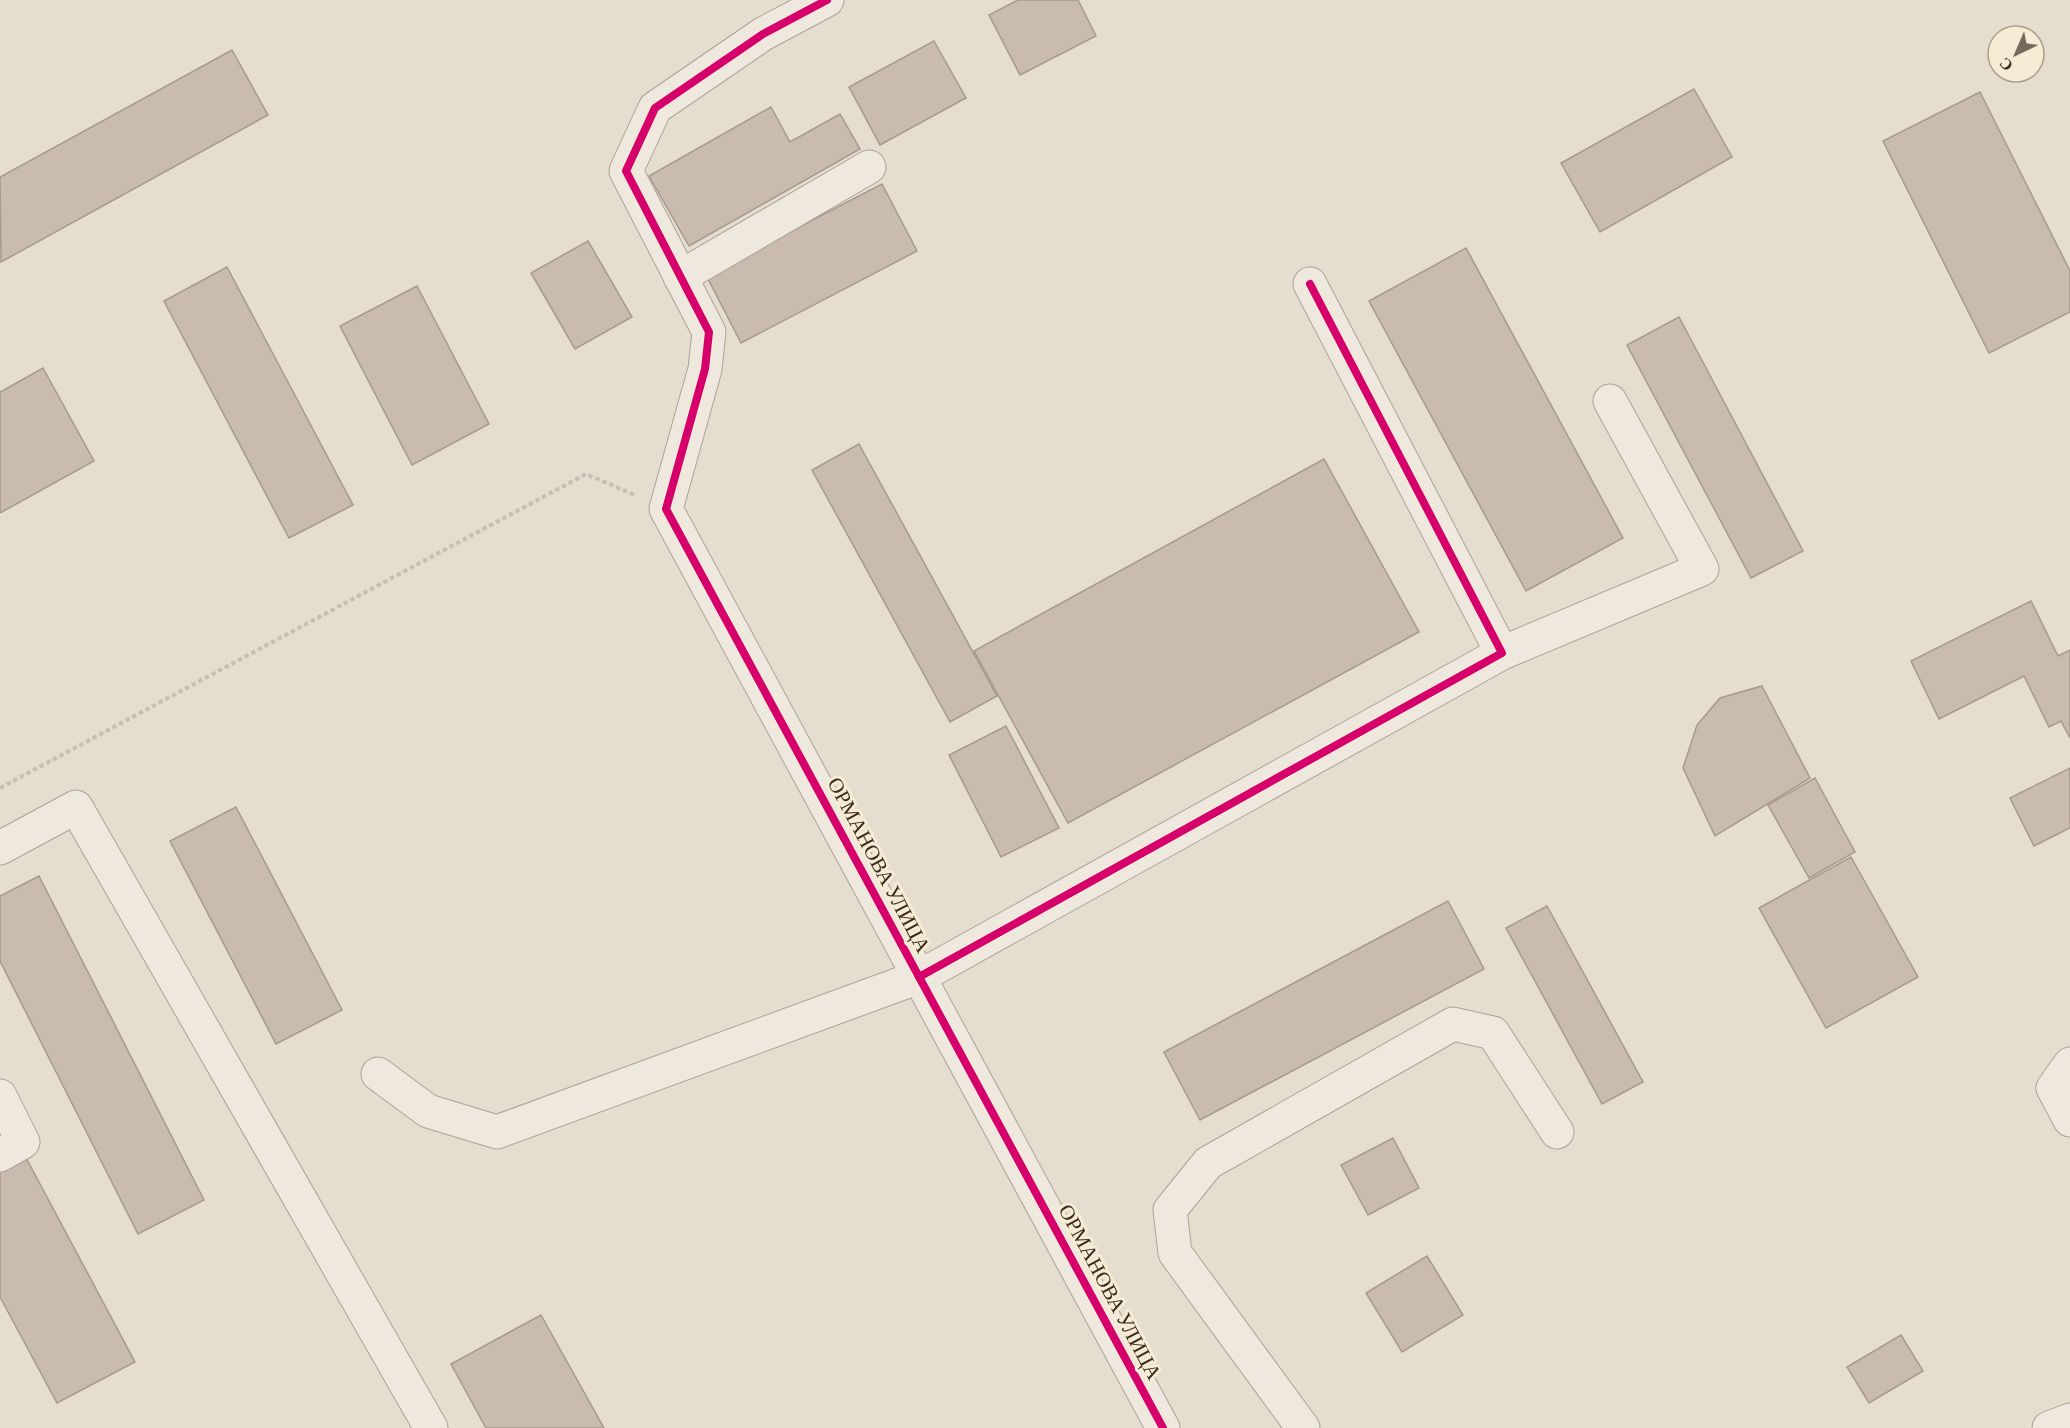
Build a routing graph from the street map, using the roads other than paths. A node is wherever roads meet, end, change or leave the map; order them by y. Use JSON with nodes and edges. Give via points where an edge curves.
{"nodes":[{"id":1,"x":827,"y":0,"type":"edge"},
{"id":2,"x":869,"y":167,"type":"dead end"},
{"id":3,"x":680,"y":277,"type":"junction"},
{"id":4,"x":1310,"y":284,"type":"dead end"},
{"id":5,"x":1610,"y":401,"type":"dead end"},
{"id":6,"x":1502,"y":653,"type":"junction"},
{"id":7,"x":0,"y":848,"type":"edge"},
{"id":8,"x":919,"y":977,"type":"junction"},
{"id":9,"x":2070,"y":1064,"type":"edge"},
{"id":10,"x":378,"y":1074,"type":"dead end"},
{"id":11,"x":0,"y":1096,"type":"edge"},
{"id":12,"x":2070,"y":1120,"type":"edge"},
{"id":13,"x":1557,"y":1132,"type":"dead end"},
{"id":14,"x":0,"y":1155,"type":"edge"},
{"id":15,"x":2070,"y":1420,"type":"edge"},
{"id":16,"x":431,"y":1428,"type":"edge"},
{"id":17,"x":1163,"y":1428,"type":"edge"},
{"id":18,"x":1304,"y":1428,"type":"edge"},
{"id":19,"x":2049,"y":1428,"type":"edge"}],
"edges":[{"from":1,"to":3,"type":"street","via":[[763,34],[655,108],[626,171]]},
{"from":2,"to":3,"type":"street"},
{"from":3,"to":8,"type":"street","name":"ОРМАНОВА УЛИЦА","via":[[709,332],[705,369],[666,509]]},
{"from":4,"to":6,"type":"street"},
{"from":5,"to":6,"type":"street","via":[[1702,569]]},
{"from":6,"to":8,"type":"street"},
{"from":7,"to":16,"type":"street","via":[[76,807]]},
{"from":8,"to":10,"type":"street","via":[[497,1132],[428,1111]]},
{"from":8,"to":17,"type":"street","name":"ОРМАНОВА УЛИЦА"},
{"from":9,"to":12,"type":"street","via":[[2053,1088]]},
{"from":11,"to":14,"type":"street","via":[[23,1142]]},
{"from":13,"to":18,"type":"street","via":[[1493,1032],[1453,1024],[1208,1163],[1170,1210],[1176,1252]]},
{"from":15,"to":19,"type":"street"}]}
